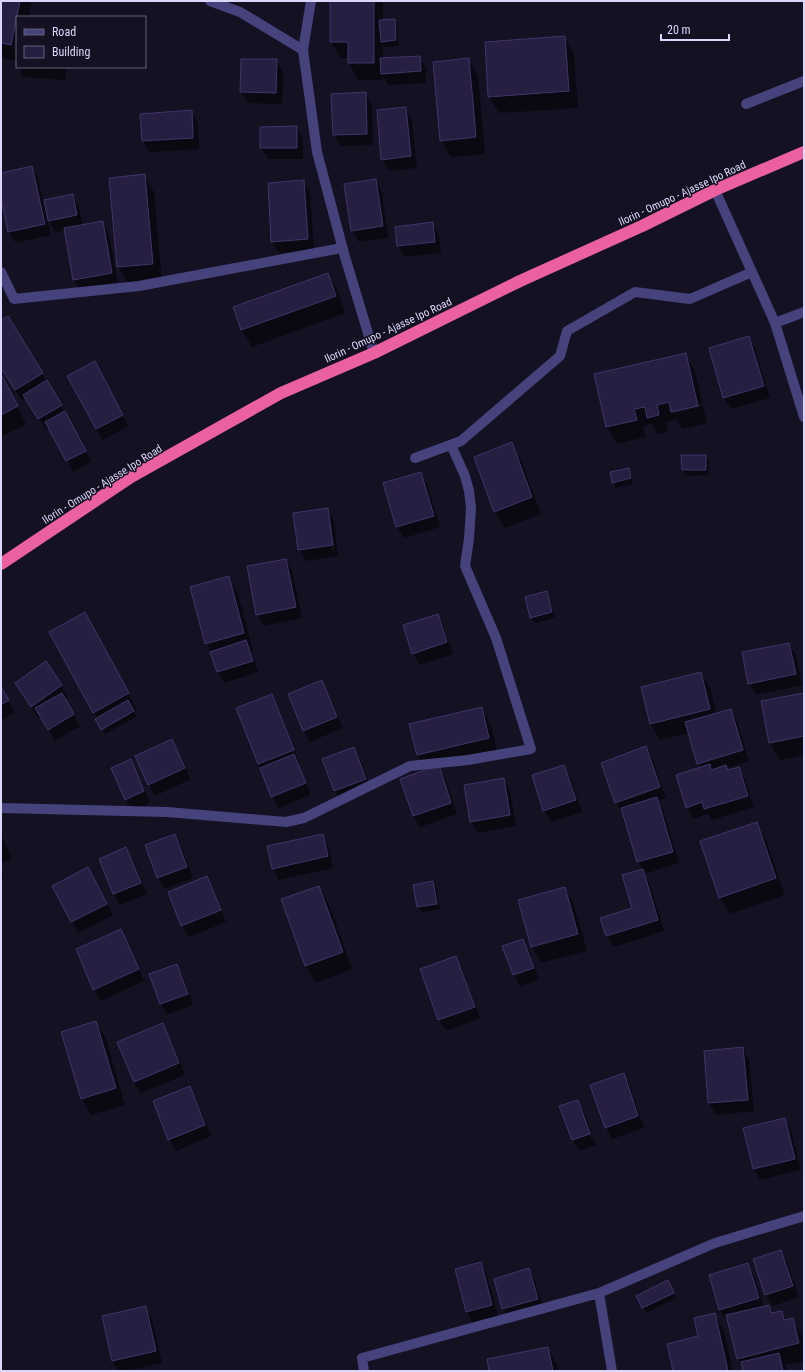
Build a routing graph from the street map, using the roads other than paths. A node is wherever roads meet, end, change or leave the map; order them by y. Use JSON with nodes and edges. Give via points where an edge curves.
{"nodes":[{"id":1,"x":210,"y":1,"type":"edge"},
{"id":2,"x":311,"y":1,"type":"edge"},
{"id":3,"x":303,"y":50,"type":"junction"},
{"id":4,"x":804,"y":81,"type":"edge"},
{"id":5,"x":746,"y":104,"type":"dead end"},
{"id":6,"x":804,"y":152,"type":"edge"},
{"id":7,"x":715,"y":190,"type":"junction"},
{"id":8,"x":342,"y":248,"type":"junction"},
{"id":9,"x":1,"y":272,"type":"edge"},
{"id":10,"x":752,"y":272,"type":"junction"},
{"id":11,"x":804,"y":312,"type":"edge"},
{"id":12,"x":775,"y":323,"type":"junction"},
{"id":13,"x":374,"y":353,"type":"junction"},
{"id":14,"x":804,"y":417,"type":"edge"},
{"id":15,"x":451,"y":445,"type":"junction"},
{"id":16,"x":415,"y":458,"type":"dead end"},
{"id":17,"x":1,"y":564,"type":"edge"},
{"id":18,"x":1,"y":808,"type":"edge"},
{"id":19,"x":804,"y":1216,"type":"edge"},
{"id":20,"x":599,"y":1293,"type":"junction"},
{"id":21,"x":364,"y":1371,"type":"edge"},
{"id":22,"x":612,"y":1371,"type":"edge"}],
"edges":[{"from":1,"to":3,"type":"street","via":[[240,12]]},
{"from":2,"to":3,"type":"street"},
{"from":3,"to":8,"type":"street","via":[[317,152]]},
{"from":4,"to":5,"type":"street"},
{"from":6,"to":7,"type":"highway","name":"Ilorin - Omupo - Ajasse Ipo Road"},
{"from":7,"to":10,"type":"street"},
{"from":7,"to":13,"type":"highway","name":"Ilorin - Omupo - Ajasse Ipo Road","via":[[642,226],[520,280]]},
{"from":8,"to":9,"type":"street","via":[[139,286],[14,299]]},
{"from":8,"to":13,"type":"street"},
{"from":10,"to":12,"type":"street"},
{"from":10,"to":15,"type":"street","via":[[690,299],[635,292],[567,331],[560,356],[461,441]]},
{"from":11,"to":12,"type":"street"},
{"from":12,"to":14,"type":"street"},
{"from":13,"to":17,"type":"highway","name":"Ilorin - Omupo - Ajasse Ipo Road","via":[[281,393],[131,477]]},
{"from":15,"to":16,"type":"street"},
{"from":15,"to":18,"type":"street","via":[[465,476],[471,508],[465,566],[496,638],[531,749],[468,760],[410,766],[304,818],[286,822],[167,812]]},
{"from":19,"to":20,"type":"street","via":[[715,1243]]},
{"from":20,"to":21,"type":"street","via":[[362,1358]]},
{"from":20,"to":22,"type":"street"}]}
